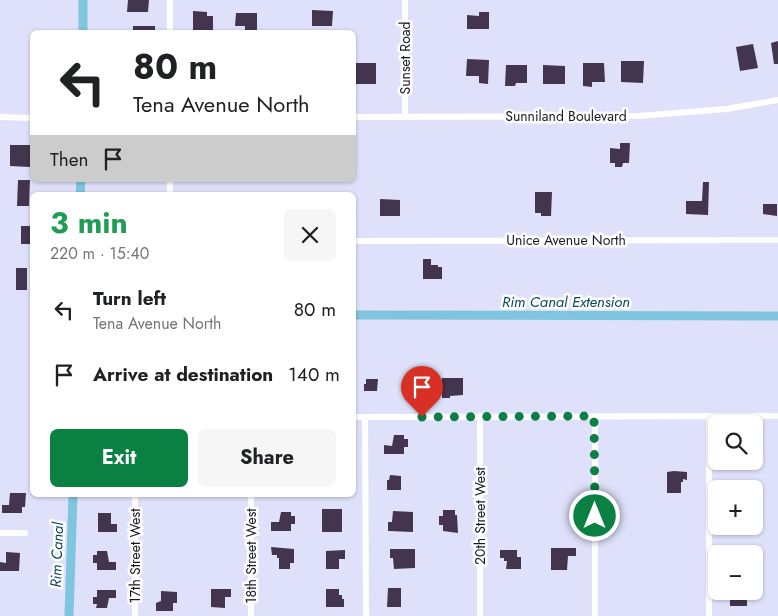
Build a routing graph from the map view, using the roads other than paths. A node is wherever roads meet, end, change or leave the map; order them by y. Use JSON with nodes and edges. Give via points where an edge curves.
{"nodes":[{"id":1,"x":170,"y":0,"type":"edge"},
{"id":2,"x":405,"y":0,"type":"edge"},
{"id":3,"x":170,"y":30,"type":"edge"},
{"id":4,"x":778,"y":100,"type":"edge"},
{"id":5,"x":0,"y":117,"type":"edge"},
{"id":6,"x":356,"y":117,"type":"edge"},
{"id":7,"x":405,"y":117,"type":"junction"},
{"id":8,"x":30,"y":118,"type":"edge"},
{"id":9,"x":778,"y":240,"type":"edge"},
{"id":10,"x":356,"y":241,"type":"edge"},
{"id":11,"x":480,"y":416,"type":"junction"},
{"id":12,"x":594,"y":416,"type":"junction"},
{"id":13,"x":708,"y":416,"type":"edge"},
{"id":14,"x":763,"y":416,"type":"edge"},
{"id":15,"x":778,"y":416,"type":"edge"},
{"id":16,"x":356,"y":417,"type":"edge"},
{"id":17,"x":365,"y":417,"type":"junction"},
{"id":18,"x":709,"y":470,"type":"edge"},
{"id":19,"x":135,"y":497,"type":"edge"},
{"id":20,"x":251,"y":497,"type":"edge"},
{"id":21,"x":0,"y":533,"type":"edge"},
{"id":22,"x":25,"y":533,"type":"dead end"},
{"id":23,"x":135,"y":616,"type":"edge"},
{"id":24,"x":251,"y":616,"type":"edge"},
{"id":25,"x":366,"y":616,"type":"edge"},
{"id":26,"x":480,"y":616,"type":"edge"},
{"id":27,"x":595,"y":616,"type":"edge"},
{"id":28,"x":709,"y":616,"type":"edge"}],
"edges":[{"from":1,"to":3,"type":"street"},
{"from":2,"to":7,"type":"street","name":"Sunset Road"},
{"from":4,"to":7,"type":"street","name":"Sunniland Boulevard","via":[[716,110],[638,116]]},
{"from":5,"to":8,"type":"street"},
{"from":6,"to":7,"type":"street","name":"Sunniland Boulevard"},
{"from":9,"to":10,"type":"street","name":"Unice Avenue North"},
{"from":11,"to":12,"type":"street"},
{"from":11,"to":17,"type":"street"},
{"from":11,"to":26,"type":"street","name":"20th Street West"},
{"from":12,"to":13,"type":"street"},
{"from":12,"to":27,"type":"street"},
{"from":14,"to":15,"type":"street"},
{"from":16,"to":17,"type":"street"},
{"from":17,"to":25,"type":"street"},
{"from":18,"to":28,"type":"street"},
{"from":19,"to":23,"type":"street","name":"17th Street West"},
{"from":20,"to":24,"type":"street","name":"18th Street West"},
{"from":21,"to":22,"type":"street"}]}
